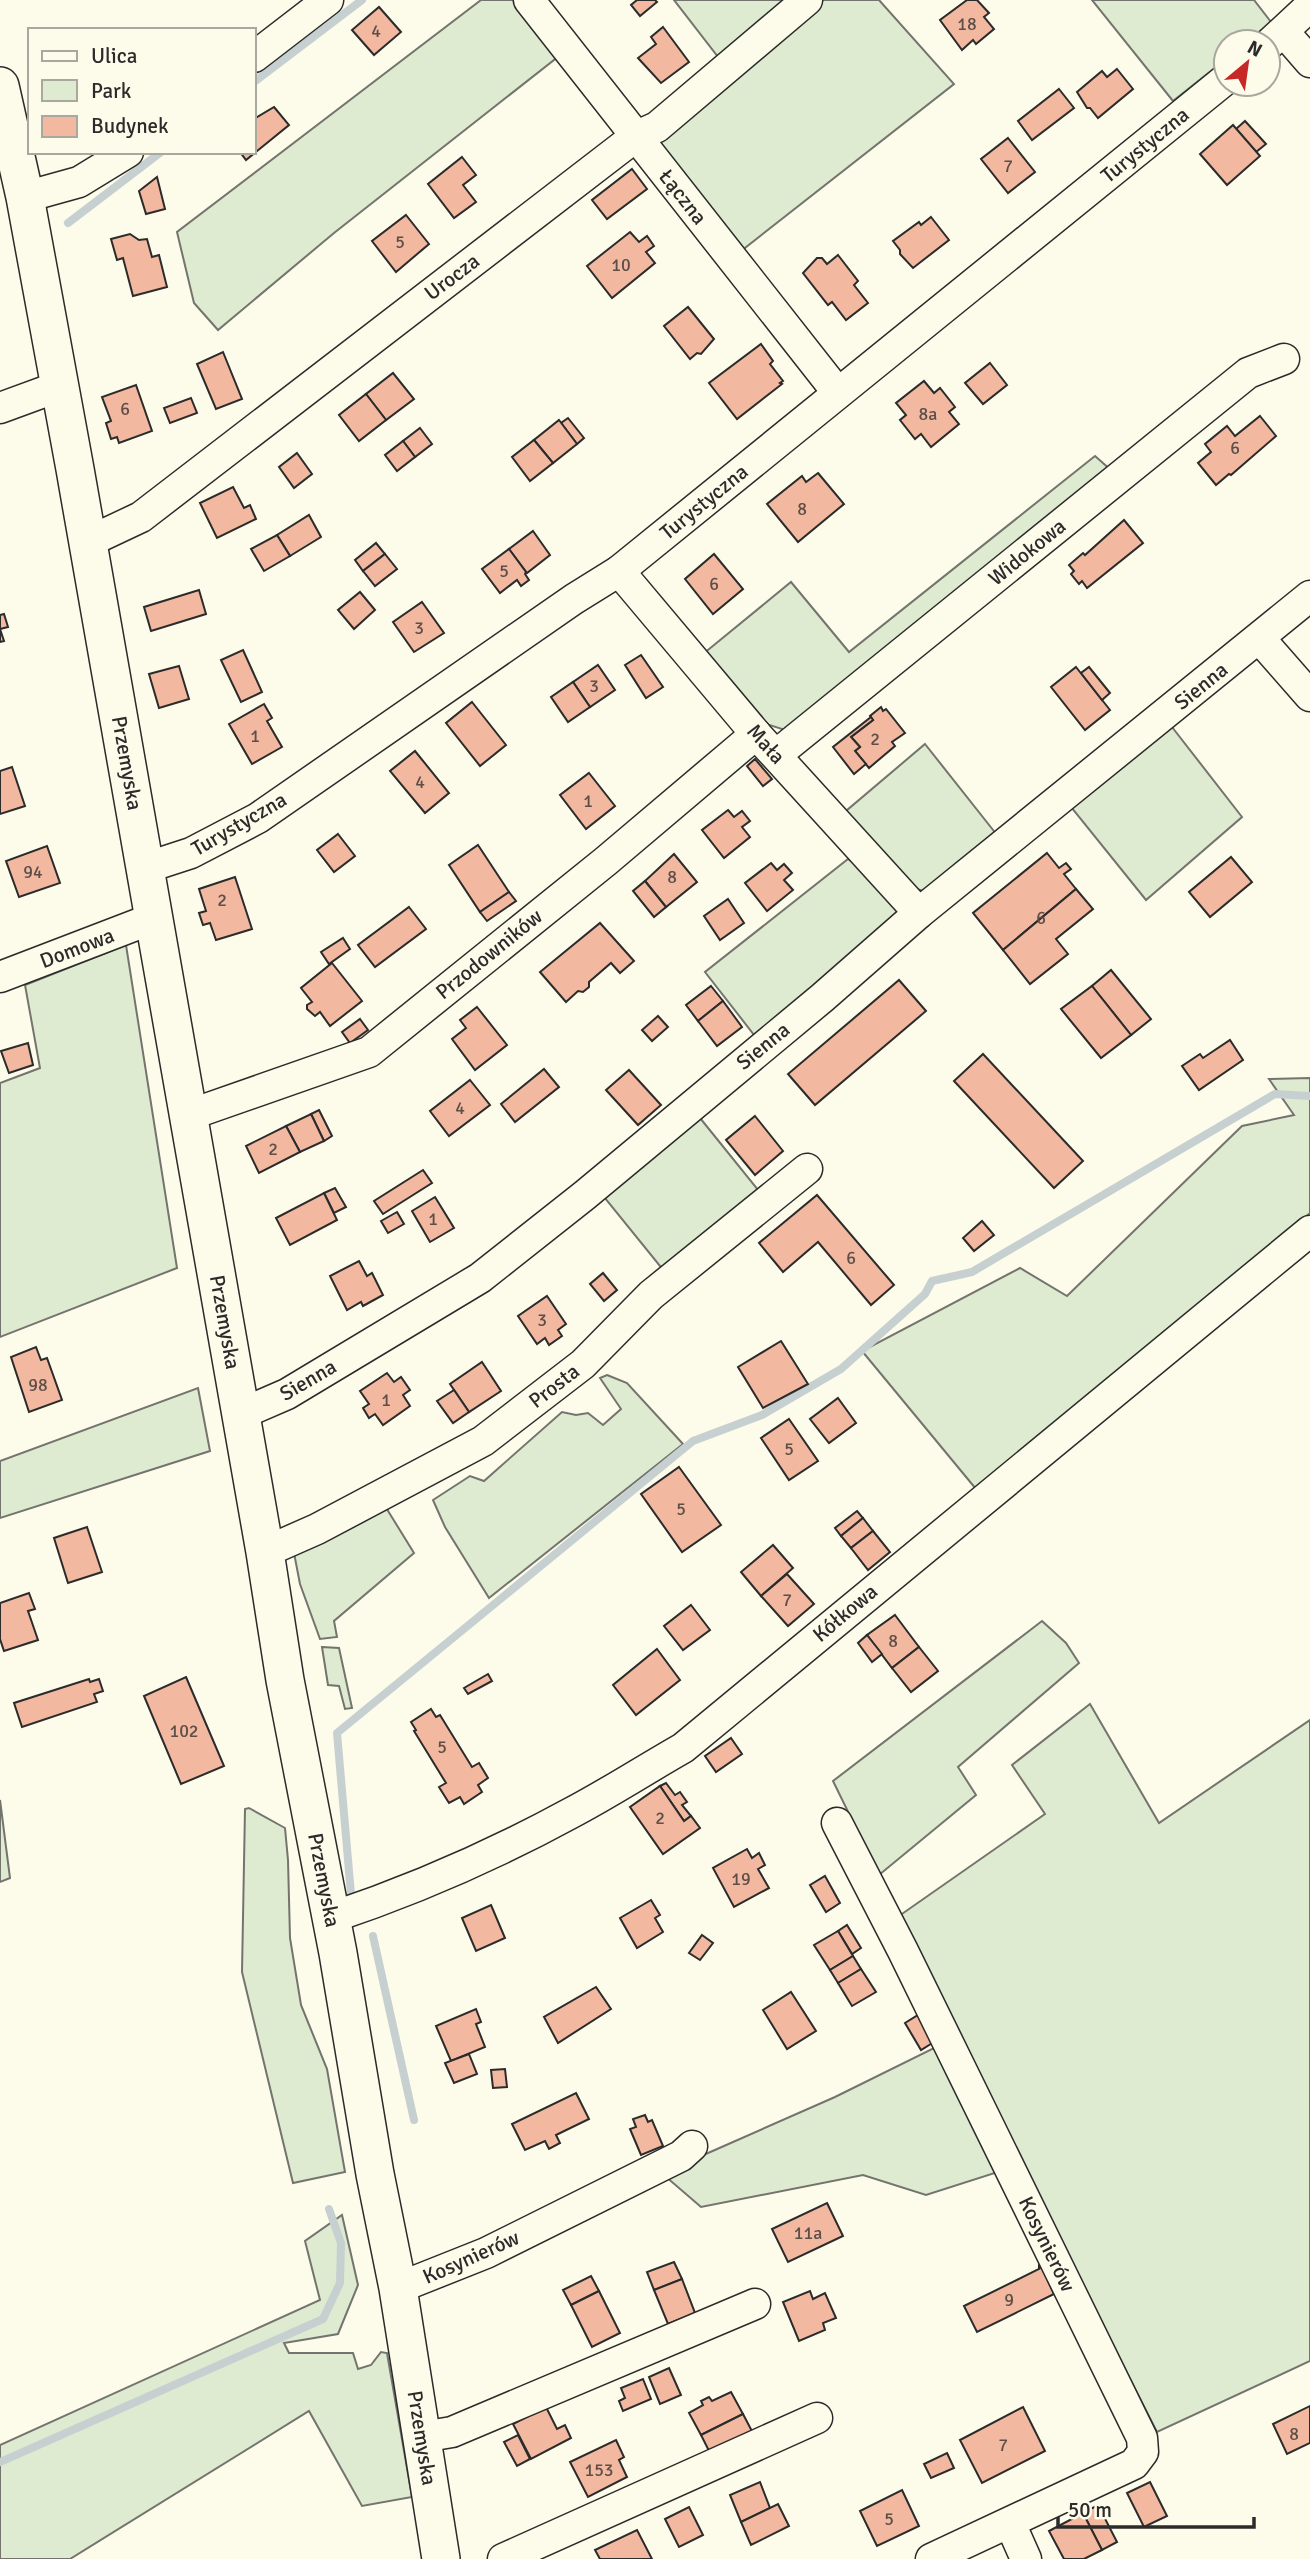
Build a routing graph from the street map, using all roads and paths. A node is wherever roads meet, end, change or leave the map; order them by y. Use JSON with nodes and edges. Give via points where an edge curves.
{"nodes":[{"id":1,"x":328,"y":0,"type":"edge"},
{"id":2,"x":529,"y":0,"type":"edge"},
{"id":3,"x":807,"y":0,"type":"edge"},
{"id":4,"x":1310,"y":6,"type":"edge"},
{"id":5,"x":1282,"y":33,"type":"edge"},
{"id":6,"x":1282,"y":43,"type":"edge"},
{"id":7,"x":256,"y":55,"type":"edge"},
{"id":8,"x":1310,"y":62,"type":"edge"},
{"id":9,"x":0,"y":86,"type":"edge"},
{"id":10,"x":1212,"y":90,"type":"edge"},
{"id":11,"x":635,"y":136,"type":"junction"},
{"id":12,"x":125,"y":154,"type":"edge"},
{"id":13,"x":25,"y":197,"type":"junction"},
{"id":14,"x":1284,"y":359,"type":"dead end"},
{"id":15,"x":60,"y":386,"type":"junction"},
{"id":16,"x":838,"y":393,"type":"junction"},
{"id":17,"x":0,"y":408,"type":"edge"},
{"id":18,"x":88,"y":542,"type":"junction"},
{"id":19,"x":619,"y":571,"type":"junction"},
{"id":20,"x":1310,"y":596,"type":"edge"},
{"id":21,"x":1260,"y":639,"type":"junction"},
{"id":22,"x":1310,"y":696,"type":"edge"},
{"id":23,"x":766,"y":745,"type":"junction"},
{"id":24,"x":145,"y":868,"type":"junction"},
{"id":25,"x":919,"y":913,"type":"junction"},
{"id":26,"x":154,"y":918,"type":"junction"},
{"id":27,"x":0,"y":977,"type":"edge"},
{"id":28,"x":189,"y":1115,"type":"junction"},
{"id":29,"x":807,"y":1169,"type":"dead end"},
{"id":30,"x":1310,"y":1231,"type":"edge"},
{"id":31,"x":241,"y":1414,"type":"junction"},
{"id":32,"x":265,"y":1552,"type":"junction"},
{"id":33,"x":837,"y":1823,"type":"dead end"},
{"id":34,"x":330,"y":1918,"type":"junction"},
{"id":35,"x":692,"y":2146,"type":"dead end"},
{"id":36,"x":398,"y":2288,"type":"junction"},
{"id":37,"x":755,"y":2304,"type":"dead end"},
{"id":38,"x":817,"y":2418,"type":"dead end"},
{"id":39,"x":422,"y":2437,"type":"junction"},
{"id":40,"x":668,"y":2502,"type":"dead end"},
{"id":41,"x":1010,"y":2522,"type":"junction"},
{"id":42,"x":441,"y":2559,"type":"edge"},
{"id":43,"x":503,"y":2559,"type":"edge"},
{"id":44,"x":554,"y":2559,"type":"edge"},
{"id":45,"x":931,"y":2559,"type":"edge"},
{"id":46,"x":1026,"y":2559,"type":"edge"}],
"edges":[{"from":1,"to":7,"type":"street"},
{"from":2,"to":11,"type":"street","name":"Łączna"},
{"from":3,"to":11,"type":"street","name":"Urocza","via":[[657,127]]},
{"from":4,"to":5,"type":"street"},
{"from":6,"to":8,"type":"street"},
{"from":9,"to":13,"type":"main road","name":"Przemyska"},
{"from":10,"to":16,"type":"street","name":"Turystyczna"},
{"from":11,"to":16,"type":"street","name":"Łączna"},
{"from":11,"to":18,"type":"street","name":"Urocza","via":[[141,517]]},
{"from":12,"to":13,"type":"street","via":[[79,182]]},
{"from":13,"to":15,"type":"main road","name":"Przemyska"},
{"from":14,"to":23,"type":"street","name":"Widokowa","via":[[1248,373]]},
{"from":15,"to":17,"type":"street"},
{"from":15,"to":18,"type":"main road","name":"Przemyska"},
{"from":16,"to":19,"type":"street","name":"Turystyczna"},
{"from":18,"to":24,"type":"main road","name":"Przemyska"},
{"from":19,"to":23,"type":"street","name":"Mała"},
{"from":19,"to":24,"type":"street","name":"Turystyczna","via":[[258,818],[191,853]]},
{"from":20,"to":21,"type":"street","name":"Sienna"},
{"from":21,"to":22,"type":"street"},
{"from":21,"to":25,"type":"street","name":"Sienna"},
{"from":23,"to":25,"type":"street","name":"Mała"},
{"from":23,"to":28,"type":"street","name":"Przodowników","via":[[606,861],[369,1052]]},
{"from":24,"to":26,"type":"main road","name":"Przemyska"},
{"from":25,"to":31,"type":"street","name":"Sienna","via":[[480,1278],[287,1394]]},
{"from":26,"to":27,"type":"street","name":"Domowa"},
{"from":26,"to":28,"type":"main road","name":"Przemyska"},
{"from":28,"to":31,"type":"main road","name":"Przemyska"},
{"from":29,"to":32,"type":"street","name":"Prosta","via":[[651,1295],[583,1364],[483,1441]]},
{"from":30,"to":34,"type":"street","name":"Kółkowa","via":[[682,1748],[572,1813],[469,1865]]},
{"from":31,"to":32,"type":"main road","name":"Przemyska"},
{"from":32,"to":34,"type":"main road","name":"Przemyska"},
{"from":33,"to":41,"type":"street","name":"Kosynierów","via":[[1142,2438],[1143,2452],[1134,2464]]},
{"from":34,"to":36,"type":"main road","name":"Przemyska"},
{"from":35,"to":36,"type":"street","name":"Kosynierów","via":[[681,2156],[520,2236]]},
{"from":36,"to":39,"type":"main road","name":"Przemyska"},
{"from":37,"to":39,"type":"street","via":[[452,2432]]},
{"from":38,"to":43,"type":"street"},
{"from":39,"to":42,"type":"main road","name":"Przemyska"},
{"from":40,"to":44,"type":"street"},
{"from":41,"to":45,"type":"street","name":"Kosynierów"},
{"from":41,"to":46,"type":"street"}]}
